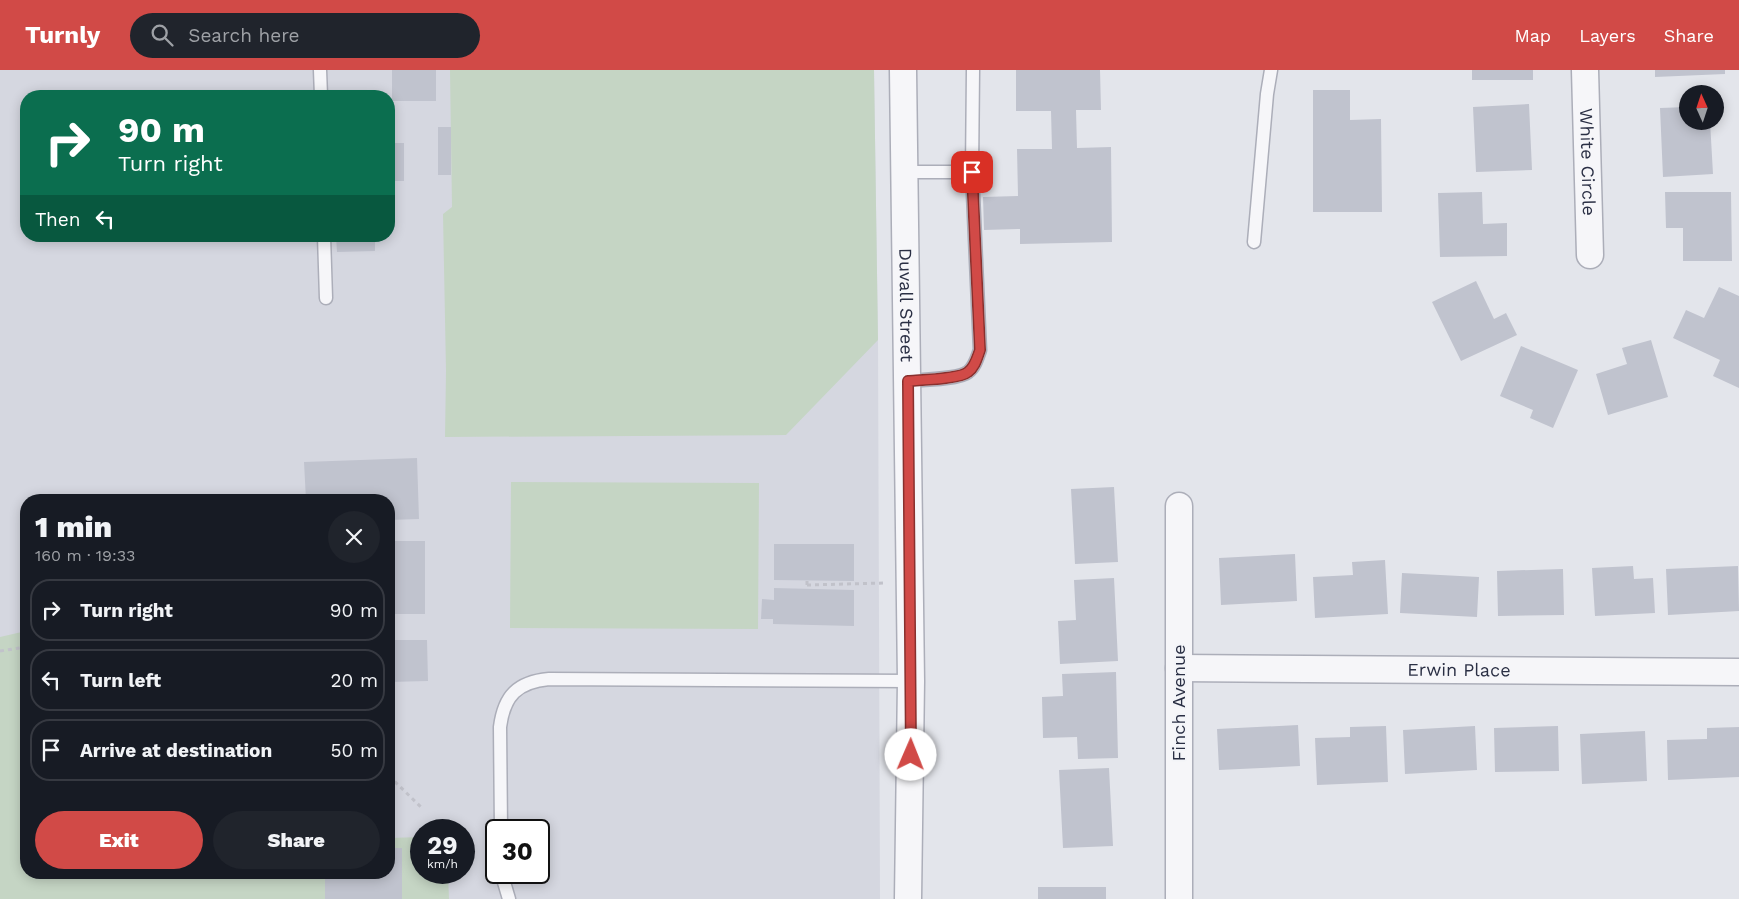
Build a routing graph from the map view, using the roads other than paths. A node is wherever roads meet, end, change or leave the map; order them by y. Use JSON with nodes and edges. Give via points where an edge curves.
{"nodes":[{"id":1,"x":320,"y":70,"type":"edge"},
{"id":2,"x":903,"y":70,"type":"edge"},
{"id":3,"x":973,"y":70,"type":"edge"},
{"id":4,"x":1271,"y":70,"type":"edge"},
{"id":5,"x":1585,"y":70,"type":"edge"},
{"id":6,"x":321,"y":90,"type":"edge"},
{"id":7,"x":903,"y":172,"type":"junction"},
{"id":8,"x":972,"y":172,"type":"junction"},
{"id":9,"x":324,"y":242,"type":"edge"},
{"id":10,"x":1254,"y":242,"type":"dead end"},
{"id":11,"x":1590,"y":255,"type":"dead end"},
{"id":12,"x":326,"y":298,"type":"dead end"},
{"id":13,"x":908,"y":381,"type":"junction"},
{"id":14,"x":1179,"y":506,"type":"dead end"},
{"id":15,"x":1179,"y":668,"type":"junction"},
{"id":16,"x":1739,"y":672,"type":"edge"},
{"id":17,"x":911,"y":681,"type":"junction"},
{"id":18,"x":501,"y":819,"type":"edge"},
{"id":19,"x":505,"y":884,"type":"edge"},
{"id":20,"x":509,"y":899,"type":"edge"},
{"id":21,"x":908,"y":899,"type":"edge"},
{"id":22,"x":1179,"y":899,"type":"edge"}],
"edges":[{"from":1,"to":6,"type":"lane"},
{"from":2,"to":7,"type":"street","name":"Duvall Street"},
{"from":3,"to":8,"type":"lane"},
{"from":4,"to":10,"type":"lane"},
{"from":5,"to":11,"type":"street","name":"White Circle"},
{"from":7,"to":8,"type":"lane"},
{"from":7,"to":13,"type":"street","name":"Duvall Street"},
{"from":8,"to":13,"type":"lane","via":[[980,350],[968,372]]},
{"from":9,"to":12,"type":"lane"},
{"from":13,"to":17,"type":"street","name":"Duvall Street"},
{"from":14,"to":15,"type":"street","name":"Finch Avenue"},
{"from":15,"to":16,"type":"street","name":"Erwin Place"},
{"from":15,"to":22,"type":"street","name":"Finch Avenue"},
{"from":17,"to":18,"type":"lane","via":[[537,680],[515,690],[508,698],[501,717]]},
{"from":17,"to":21,"type":"street","name":"Duvall Street"},
{"from":19,"to":20,"type":"lane"}]}
